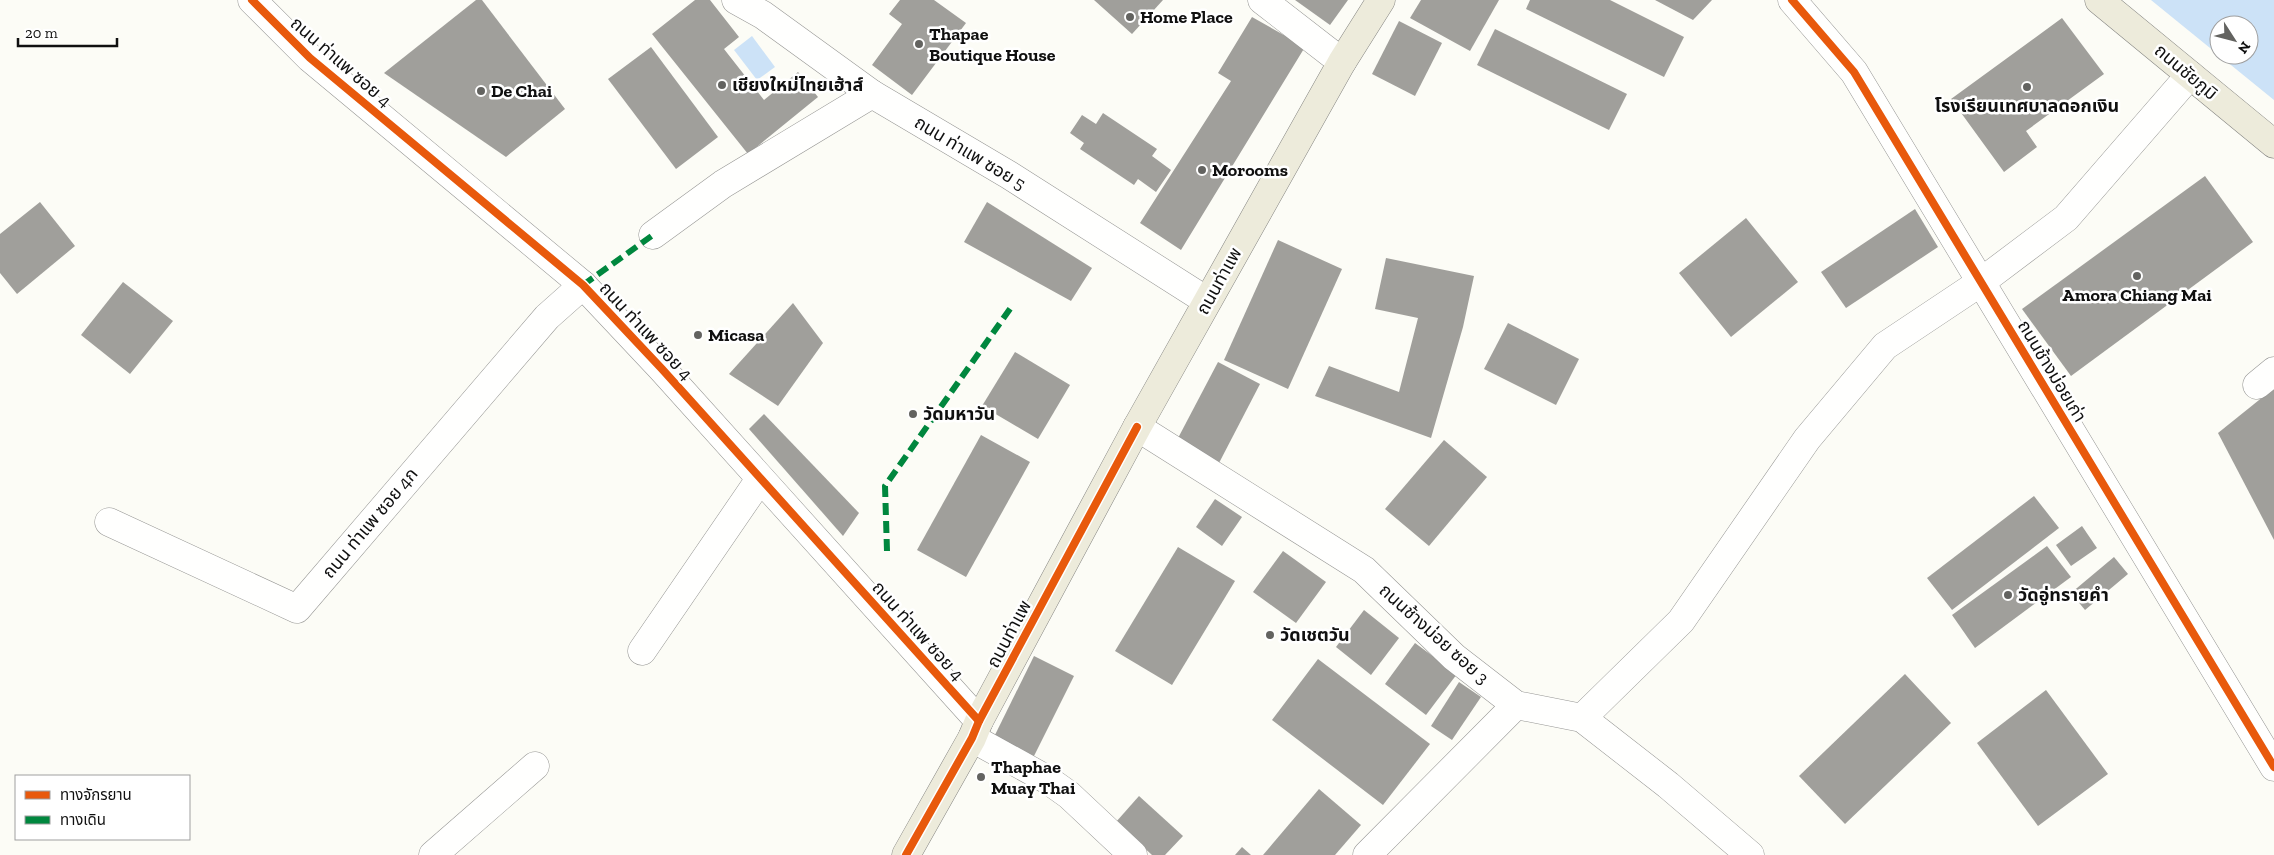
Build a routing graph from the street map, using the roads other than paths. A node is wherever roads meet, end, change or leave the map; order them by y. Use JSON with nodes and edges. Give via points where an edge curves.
{"nodes":[{"id":1,"x":252,"y":0,"type":"edge"},
{"id":2,"x":736,"y":0,"type":"edge"},
{"id":3,"x":1262,"y":0,"type":"edge"},
{"id":4,"x":1381,"y":0,"type":"edge"},
{"id":5,"x":1792,"y":0,"type":"edge"},
{"id":6,"x":2099,"y":0,"type":"edge"},
{"id":7,"x":1342,"y":62,"type":"junction"},
{"id":8,"x":2190,"y":75,"type":"junction"},
{"id":9,"x":872,"y":94,"type":"junction"},
{"id":10,"x":2274,"y":144,"type":"edge"},
{"id":11,"x":653,"y":235,"type":"dead end"},
{"id":12,"x":1981,"y":282,"type":"junction"},
{"id":13,"x":583,"y":285,"type":"junction"},
{"id":14,"x":1207,"y":301,"type":"junction"},
{"id":15,"x":1137,"y":427,"type":"junction"},
{"id":16,"x":760,"y":479,"type":"junction"},
{"id":17,"x":110,"y":522,"type":"dead end"},
{"id":18,"x":642,"y":651,"type":"dead end"},
{"id":19,"x":1516,"y":705,"type":"junction"},
{"id":20,"x":1582,"y":718,"type":"junction"},
{"id":21,"x":975,"y":730,"type":"junction"},
{"id":22,"x":535,"y":766,"type":"dead end"},
{"id":23,"x":2274,"y":767,"type":"edge"},
{"id":24,"x":433,"y":855,"type":"edge"},
{"id":25,"x":906,"y":855,"type":"edge"},
{"id":26,"x":1133,"y":855,"type":"edge"},
{"id":27,"x":1367,"y":855,"type":"edge"},
{"id":28,"x":1750,"y":855,"type":"edge"}],
"edges":[{"from":1,"to":13,"type":"street","name":"ถนน ท่าแพ ซอย 4","via":[[310,58]]},
{"from":2,"to":9,"type":"street","name":"ถนน ท่าแพ ซอย 5","via":[[763,15]]},
{"from":3,"to":7,"type":"street"},
{"from":4,"to":7,"type":"main road","name":"ถนนท่าแพ"},
{"from":5,"to":12,"type":"street","name":"ถนนช้างม่อยเก่า","via":[[1854,72]]},
{"from":6,"to":8,"type":"main road","name":"ถนนชัยภูมิ"},
{"from":7,"to":14,"type":"main road","name":"ถนนท่าแพ"},
{"from":8,"to":10,"type":"main road","name":"ถนนชัยภูมิ"},
{"from":8,"to":12,"type":"street","via":[[2066,218]]},
{"from":9,"to":11,"type":"street","via":[[723,184]]},
{"from":9,"to":14,"type":"street","name":"ถนน ท่าแพ ซอย 5","via":[[1008,175]]},
{"from":12,"to":20,"type":"street","via":[[1885,346],[1807,439],[1681,621]]},
{"from":12,"to":23,"type":"street","name":"ถนนช้างม่อยเก่า"},
{"from":13,"to":16,"type":"street","name":"ถนน ท่าแพ ซอย 4"},
{"from":13,"to":17,"type":"street","name":"ถนน ท่าแพ ซอย 4ก","via":[[547,317],[297,609]]},
{"from":14,"to":15,"type":"main road","name":"ถนนท่าแพ"},
{"from":15,"to":19,"type":"street","name":"ถนนช้างม่อย ซอย 3","via":[[1364,570],[1454,657]]},
{"from":15,"to":21,"type":"main road","name":"ถนนท่าแพ"},
{"from":16,"to":18,"type":"street"},
{"from":16,"to":21,"type":"street","name":"ถนน ท่าแพ ซอย 4"},
{"from":19,"to":20,"type":"street","name":"ถนนช้างม่อย ซอย 3"},
{"from":19,"to":27,"type":"street"},
{"from":20,"to":28,"type":"street","name":"ถนนช้างม่อย ซอย 3"},
{"from":21,"to":25,"type":"main road","name":"ถนนท่าแพ"},
{"from":21,"to":26,"type":"street","name":"ถนน ท่าแพ ซอย 4","via":[[1069,795]]},
{"from":22,"to":24,"type":"street"}]}
